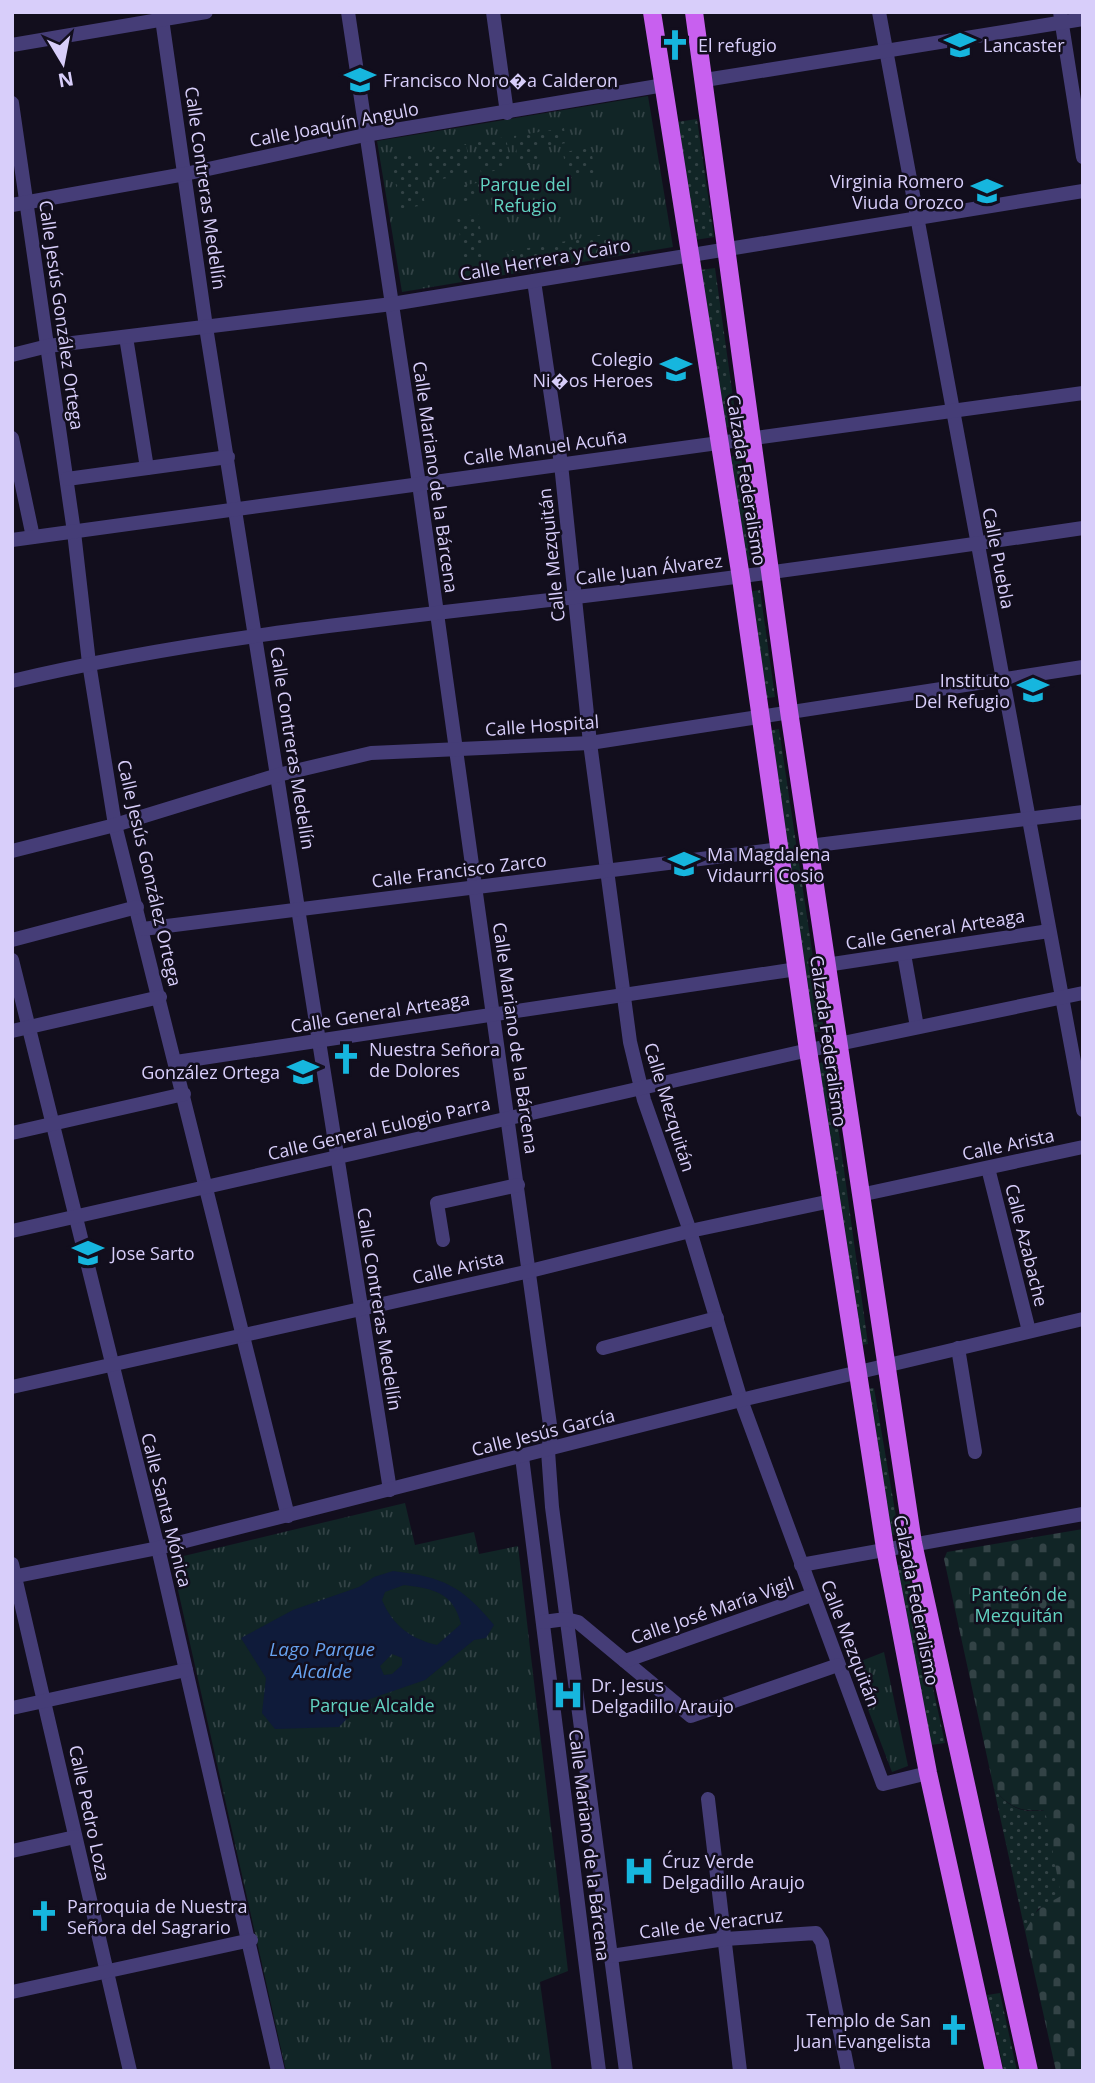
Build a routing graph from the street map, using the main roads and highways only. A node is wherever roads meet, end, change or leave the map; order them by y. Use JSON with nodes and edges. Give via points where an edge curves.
{"nodes":[{"id":1,"x":652,"y":12,"type":"edge"},
{"id":2,"x":694,"y":12,"type":"edge"},
{"id":3,"x":995,"y":2071,"type":"edge"},
{"id":4,"x":1029,"y":2071,"type":"edge"}],
"edges":[{"from":1,"to":3,"type":"main road","name":"Calzada Federalismo","via":[[884,1548],[928,1773]]},
{"from":2,"to":4,"type":"main road","name":"Calzada Federalismo","via":[[769,573],[913,1543]]}]}
